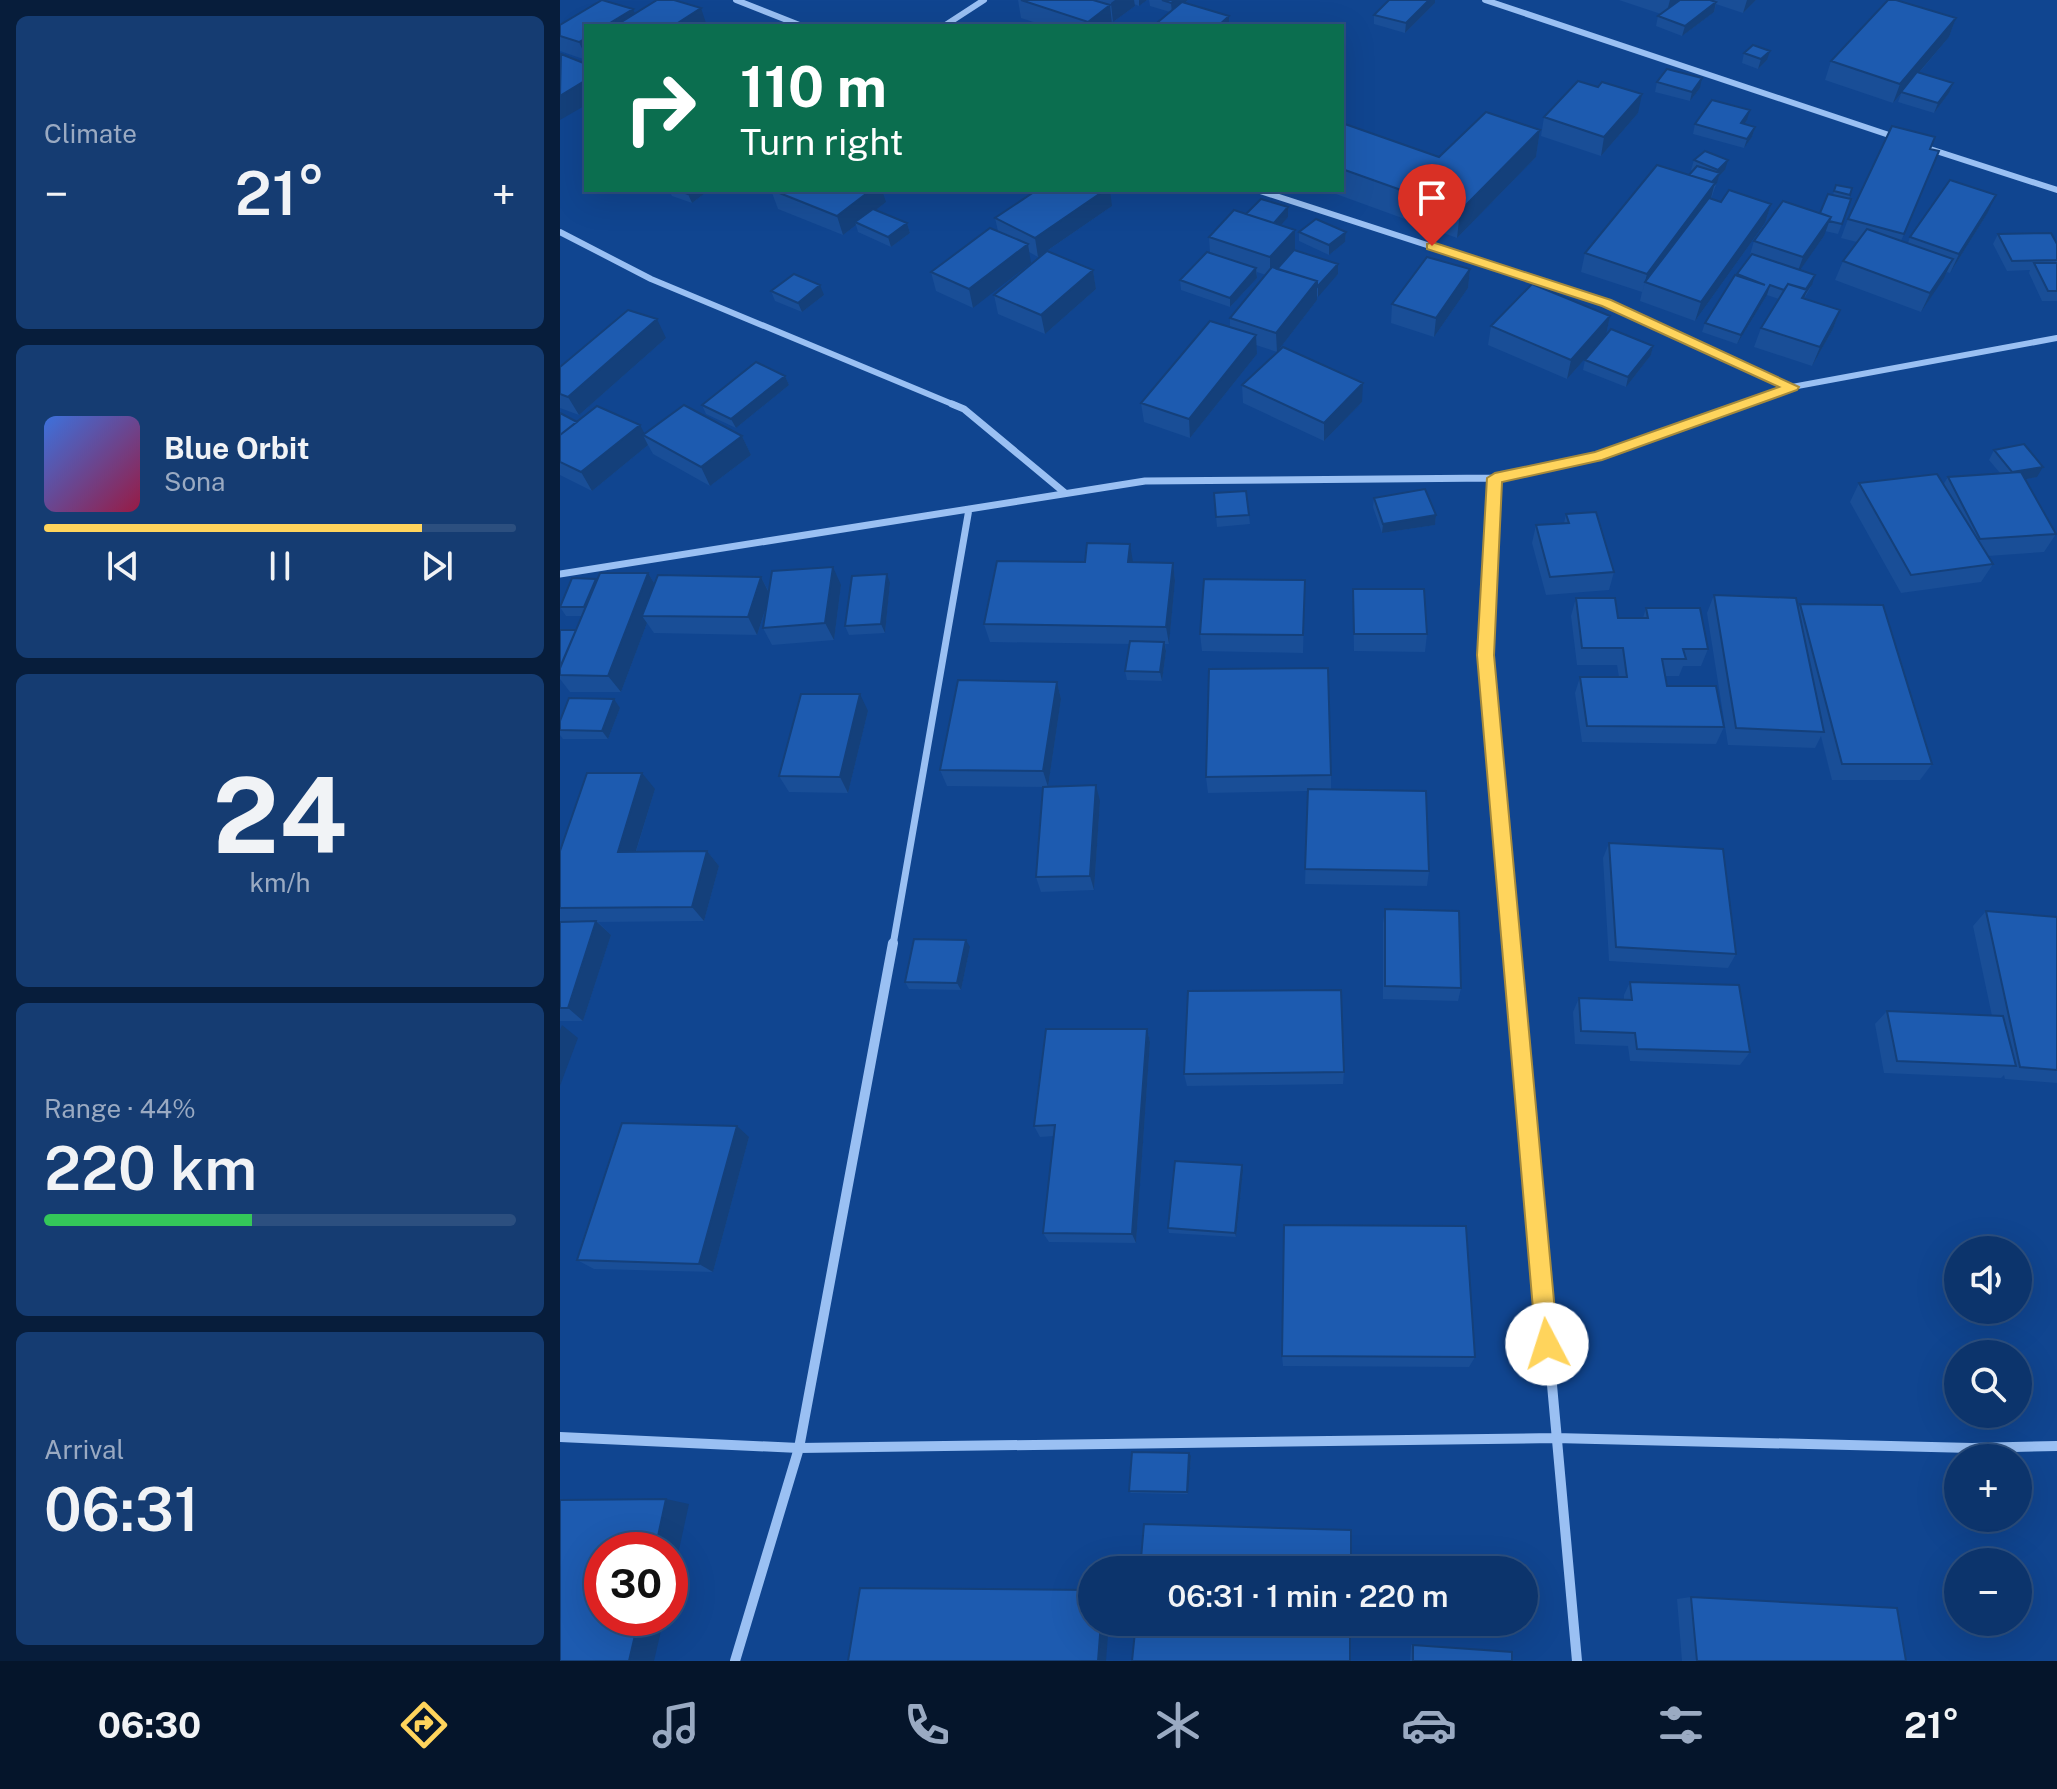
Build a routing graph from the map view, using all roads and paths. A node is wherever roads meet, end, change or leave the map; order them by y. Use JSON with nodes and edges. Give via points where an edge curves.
{"nodes":[{"id":1,"x":736,"y":0,"type":"edge"},
{"id":2,"x":984,"y":0,"type":"edge"},
{"id":3,"x":1485,"y":0,"type":"edge"},
{"id":4,"x":797,"y":24,"type":"edge"},
{"id":5,"x":947,"y":24,"type":"edge"},
{"id":6,"x":1903,"y":140,"type":"edge"},
{"id":7,"x":1918,"y":145,"type":"edge"},
{"id":8,"x":2057,"y":190,"type":"edge"},
{"id":9,"x":1263,"y":192,"type":"edge"},
{"id":10,"x":560,"y":232,"type":"edge"},
{"id":11,"x":2057,"y":338,"type":"edge"},
{"id":12,"x":1792,"y":387,"type":"junction"},
{"id":13,"x":1495,"y":478,"type":"junction"},
{"id":14,"x":1065,"y":493,"type":"junction"},
{"id":15,"x":969,"y":509,"type":"junction"},
{"id":16,"x":560,"y":574,"type":"edge"},
{"id":17,"x":560,"y":1437,"type":"edge"},
{"id":18,"x":1555,"y":1438,"type":"junction"},
{"id":19,"x":2057,"y":1446,"type":"edge"},
{"id":20,"x":799,"y":1448,"type":"junction"},
{"id":21,"x":735,"y":1661,"type":"edge"},
{"id":22,"x":1577,"y":1661,"type":"edge"}],
"edges":[{"from":1,"to":4,"type":"street"},
{"from":2,"to":5,"type":"street"},
{"from":3,"to":6,"type":"street"},
{"from":7,"to":8,"type":"street"},
{"from":9,"to":12,"type":"street","via":[[1606,303]]},
{"from":10,"to":14,"type":"street","via":[[651,279],[964,409]]},
{"from":11,"to":12,"type":"street"},
{"from":12,"to":13,"type":"street","via":[[1597,456]]},
{"from":13,"to":14,"type":"street","via":[[1145,481]]},
{"from":13,"to":18,"type":"street","via":[[1486,655]]},
{"from":14,"to":15,"type":"street"},
{"from":15,"to":16,"type":"street"},
{"from":15,"to":20,"type":"street"},
{"from":17,"to":20,"type":"street"},
{"from":18,"to":19,"type":"street"},
{"from":18,"to":20,"type":"street"},
{"from":18,"to":22,"type":"street"},
{"from":20,"to":21,"type":"street"}]}
